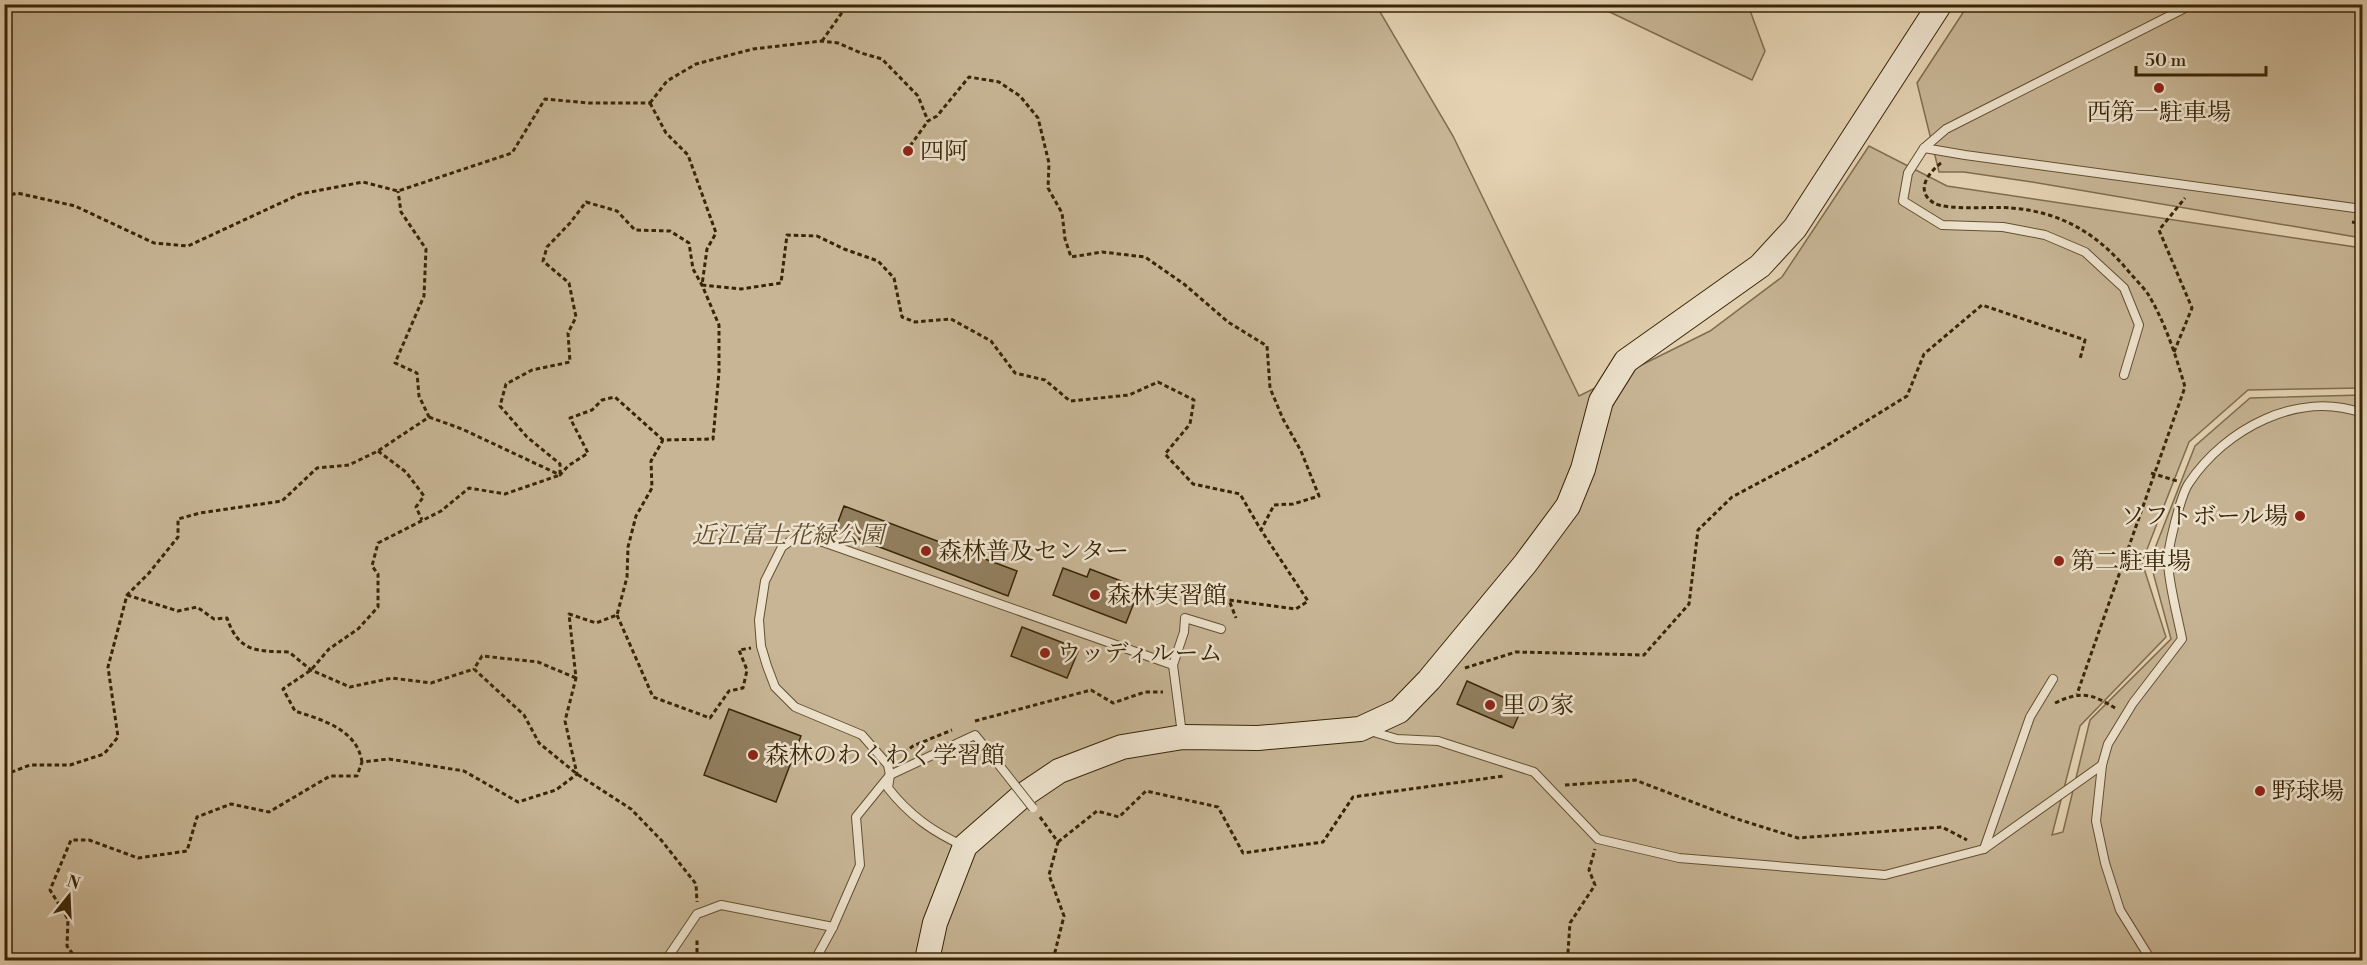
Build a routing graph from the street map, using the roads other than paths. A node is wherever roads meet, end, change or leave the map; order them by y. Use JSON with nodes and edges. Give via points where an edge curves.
{"nodes":[{"id":1,"x":1940,"y":4,"type":"edge"},
{"id":2,"x":2193,"y":4,"type":"edge"},
{"id":3,"x":1924,"y":148,"type":"junction"},
{"id":4,"x":2362,"y":209,"type":"edge"},
{"id":5,"x":2124,"y":375,"type":"dead end"},
{"id":6,"x":2362,"y":413,"type":"edge"},
{"id":7,"x":1221,"y":629,"type":"dead end"},
{"id":8,"x":1173,"y":665,"type":"junction"},
{"id":9,"x":2053,"y":679,"type":"dead end"},
{"id":10,"x":1360,"y":729,"type":"junction"},
{"id":11,"x":1183,"y":737,"type":"junction"},
{"id":12,"x":2102,"y":765,"type":"junction"},
{"id":13,"x":890,"y":775,"type":"junction"},
{"id":14,"x":1033,"y":808,"type":"road end"},
{"id":15,"x":965,"y":846,"type":"junction"},
{"id":16,"x":1984,"y":849,"type":"junction"},
{"id":17,"x":833,"y":927,"type":"junction"},
{"id":18,"x":666,"y":960,"type":"edge"},
{"id":19,"x":815,"y":960,"type":"edge"},
{"id":20,"x":927,"y":960,"type":"edge"},
{"id":21,"x":2151,"y":960,"type":"edge"}],
"edges":[{"from":1,"to":10,"type":"main road","via":[[1795,228],[1760,266],[1626,361],[1601,401],[1569,506],[1429,680],[1399,711]]},
{"from":2,"to":3,"type":"lane","via":[[1946,129]]},
{"from":3,"to":4,"type":"lane"},
{"from":3,"to":5,"type":"lane","via":[[1908,173],[1903,201],[1942,225],[2003,227],[2045,235],[2085,252],[2124,288],[2139,325]]},
{"from":6,"to":12,"type":"lane","via":[[2307,405],[2262,419],[2219,448],[2188,485],[2168,559],[2182,639],[2125,714],[2108,744]]},
{"from":7,"to":8,"type":"lane","via":[[1185,618]]},
{"from":8,"to":11,"type":"lane"},
{"from":8,"to":13,"type":"lane","via":[[800,534],[782,547],[765,581],[759,620],[761,646],[775,687],[795,707],[862,735],[888,765]]},
{"from":9,"to":16,"type":"lane","via":[[2030,717]]},
{"from":10,"to":11,"type":"main road","via":[[1258,738]]},
{"from":10,"to":16,"type":"lane","via":[[1397,738],[1438,741],[1534,772],[1598,839],[1679,858],[1885,875]]},
{"from":11,"to":15,"type":"main road","via":[[1122,747],[1059,771],[1022,796]]},
{"from":12,"to":16,"type":"lane"},
{"from":12,"to":21,"type":"lane","via":[[2096,821],[2106,863],[2120,910]]},
{"from":13,"to":14,"type":"lane","bridge":true,"via":[[975,735]]},
{"from":13,"to":15,"type":"lane","via":[[888,788],[916,819]]},
{"from":13,"to":17,"type":"lane","via":[[856,817],[860,865]]},
{"from":15,"to":20,"type":"main road","via":[[935,923]]},
{"from":17,"to":18,"type":"lane","via":[[721,905],[698,914]]},
{"from":17,"to":19,"type":"lane"}]}
